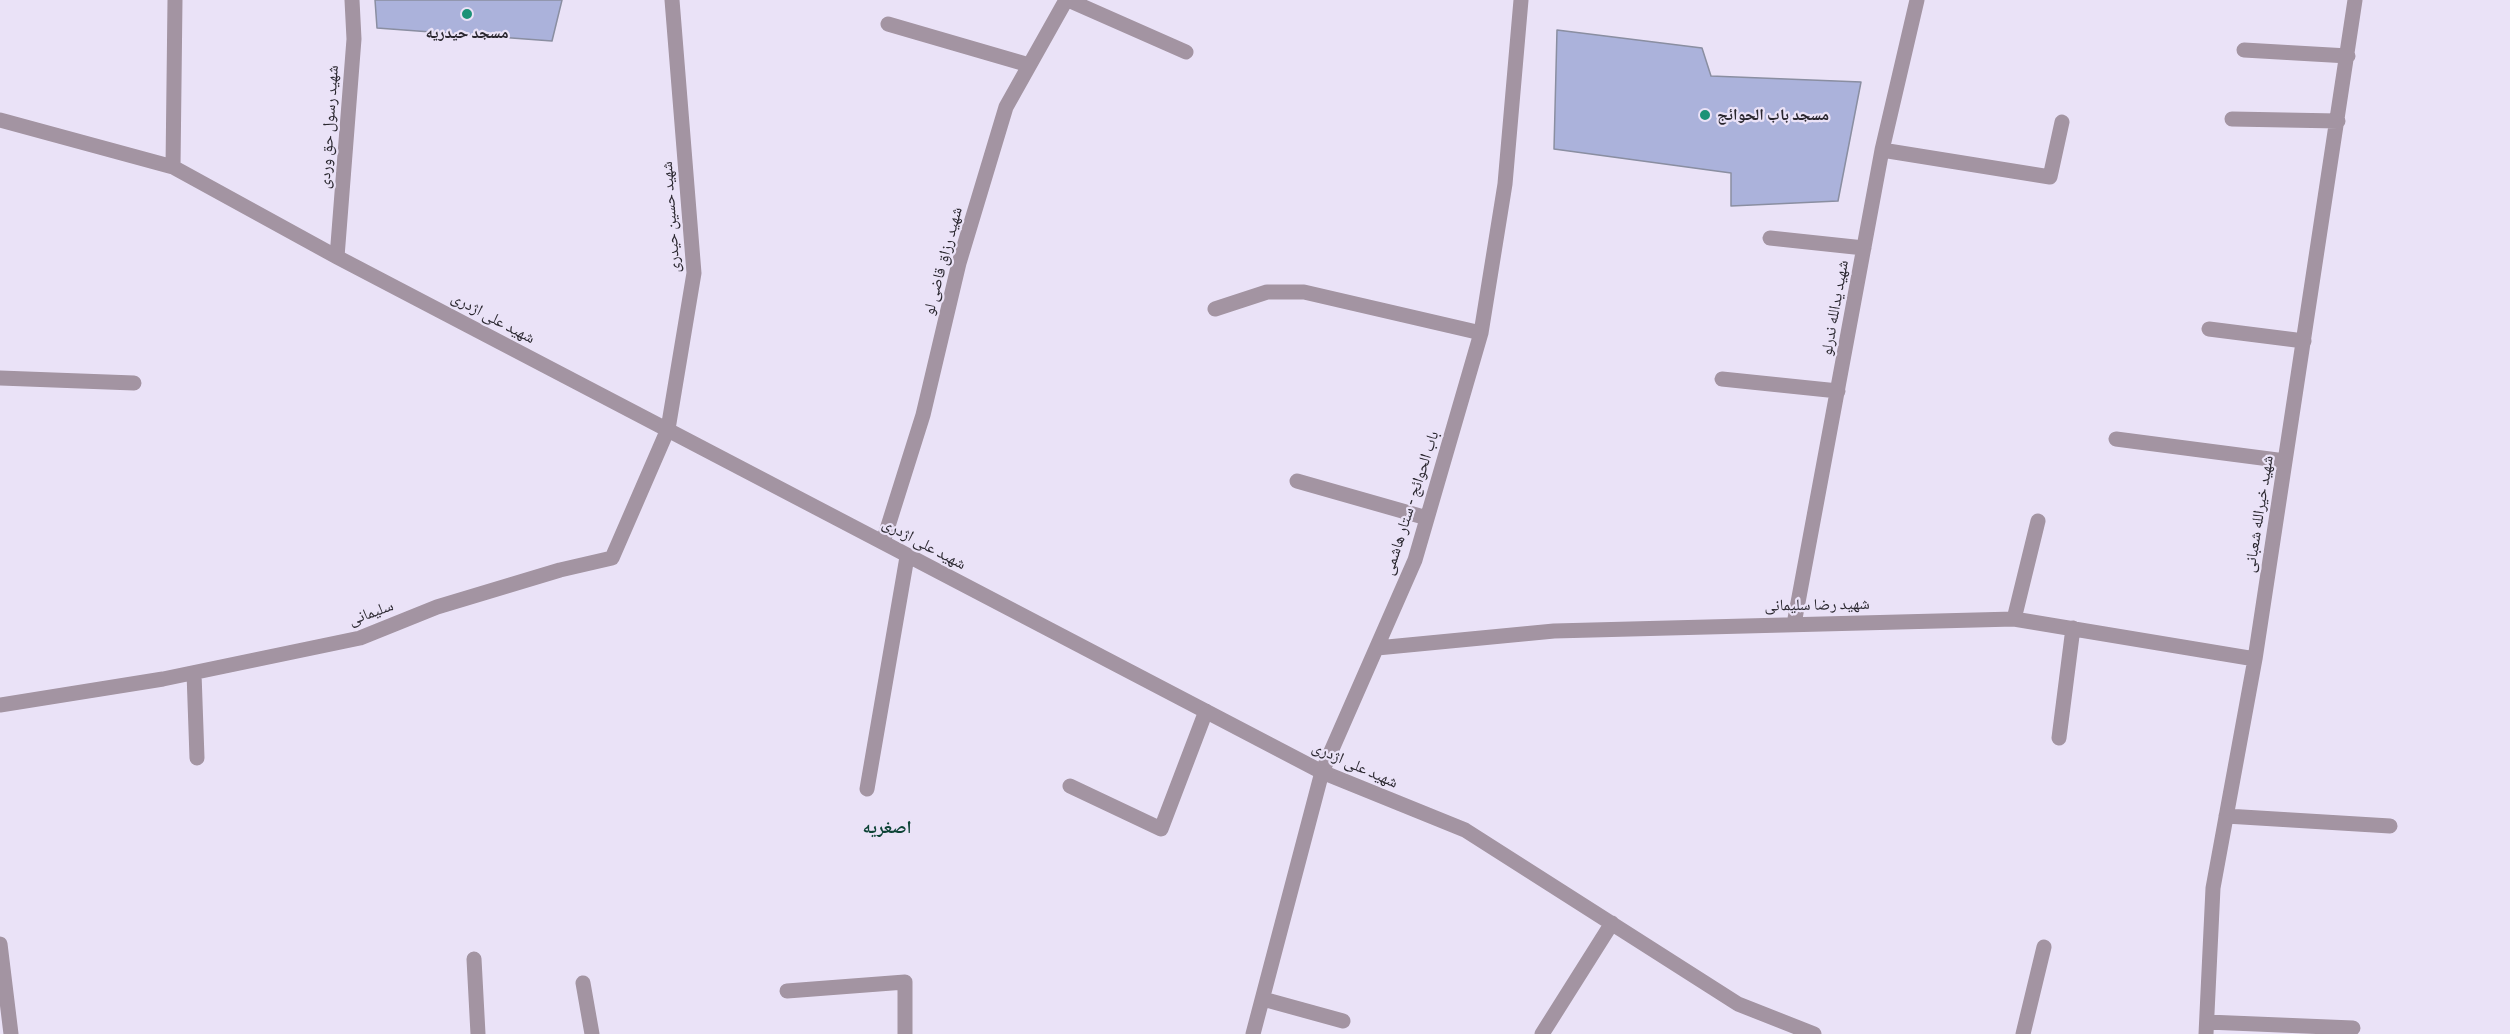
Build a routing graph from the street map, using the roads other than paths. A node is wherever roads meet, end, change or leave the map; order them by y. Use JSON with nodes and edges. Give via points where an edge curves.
{"nodes":[{"id":1,"x":175,"y":0,"type":"edge"},
{"id":2,"x":352,"y":0,"type":"edge"},
{"id":3,"x":672,"y":0,"type":"edge"},
{"id":4,"x":1067,"y":0,"type":"edge"},
{"id":5,"x":1521,"y":0,"type":"edge"},
{"id":6,"x":1917,"y":0,"type":"edge"},
{"id":7,"x":2355,"y":0,"type":"edge"},
{"id":8,"x":888,"y":24,"type":"dead end"},
{"id":9,"x":2244,"y":50,"type":"dead end"},
{"id":10,"x":1186,"y":52,"type":"dead end"},
{"id":11,"x":2348,"y":56,"type":"junction"},
{"id":12,"x":1029,"y":65,"type":"junction"},
{"id":13,"x":2232,"y":119,"type":"dead end"},
{"id":14,"x":0,"y":120,"type":"edge"},
{"id":15,"x":2338,"y":121,"type":"junction"},
{"id":16,"x":2062,"y":122,"type":"dead end"},
{"id":17,"x":1882,"y":150,"type":"junction"},
{"id":18,"x":173,"y":167,"type":"junction"},
{"id":19,"x":1770,"y":238,"type":"dead end"},
{"id":20,"x":1864,"y":248,"type":"junction"},
{"id":21,"x":337,"y":257,"type":"junction"},
{"id":22,"x":1215,"y":309,"type":"dead end"},
{"id":23,"x":2209,"y":329,"type":"dead end"},
{"id":24,"x":1481,"y":333,"type":"junction"},
{"id":25,"x":2304,"y":341,"type":"junction"},
{"id":26,"x":0,"y":378,"type":"edge"},
{"id":27,"x":1722,"y":379,"type":"dead end"},
{"id":28,"x":134,"y":383,"type":"dead end"},
{"id":29,"x":1838,"y":391,"type":"junction"},
{"id":30,"x":668,"y":429,"type":"junction"},
{"id":31,"x":2116,"y":439,"type":"dead end"},
{"id":32,"x":2285,"y":461,"type":"junction"},
{"id":33,"x":1298,"y":481,"type":"dead end"},
{"id":34,"x":1428,"y":518,"type":"junction"},
{"id":35,"x":2038,"y":521,"type":"dead end"},
{"id":36,"x":883,"y":542,"type":"junction"},
{"id":37,"x":908,"y":557,"type":"junction"},
{"id":38,"x":2014,"y":619,"type":"junction"},
{"id":39,"x":1794,"y":624,"type":"junction"},
{"id":40,"x":2073,"y":628,"type":"junction"},
{"id":41,"x":1377,"y":648,"type":"junction"},
{"id":42,"x":2255,"y":659,"type":"junction"},
{"id":43,"x":194,"y":673,"type":"junction"},
{"id":44,"x":0,"y":705,"type":"edge"},
{"id":45,"x":1206,"y":711,"type":"junction"},
{"id":46,"x":2059,"y":738,"type":"dead end"},
{"id":47,"x":197,"y":758,"type":"dead end"},
{"id":48,"x":1322,"y":772,"type":"junction"},
{"id":49,"x":1070,"y":786,"type":"dead end"},
{"id":50,"x":867,"y":789,"type":"dead end"},
{"id":51,"x":2226,"y":816,"type":"junction"},
{"id":52,"x":2390,"y":826,"type":"dead end"},
{"id":53,"x":1612,"y":923,"type":"junction"},
{"id":54,"x":0,"y":944,"type":"edge"},
{"id":55,"x":2044,"y":947,"type":"dead end"},
{"id":56,"x":474,"y":959,"type":"dead end"},
{"id":57,"x":584,"y":983,"type":"dead end"},
{"id":58,"x":787,"y":991,"type":"dead end"},
{"id":59,"x":1263,"y":999,"type":"junction"},
{"id":60,"x":1343,"y":1021,"type":"dead end"},
{"id":61,"x":2206,"y":1028,"type":"edge"},
{"id":62,"x":2353,"y":1028,"type":"dead end"},
{"id":63,"x":11,"y":1034,"type":"edge"},
{"id":64,"x":478,"y":1034,"type":"edge"},
{"id":65,"x":592,"y":1034,"type":"edge"},
{"id":66,"x":905,"y":1034,"type":"edge"},
{"id":67,"x":1253,"y":1034,"type":"edge"},
{"id":68,"x":1542,"y":1034,"type":"edge"},
{"id":69,"x":1814,"y":1034,"type":"edge"},
{"id":70,"x":2023,"y":1034,"type":"edge"}],
"edges":[{"from":1,"to":18,"type":"street"},
{"from":2,"to":21,"type":"street","name":"شهید رسول حق وردی","via":[[354,39]]},
{"from":3,"to":30,"type":"street","name":"شهید حسین حیدری","via":[[694,273]]},
{"from":4,"to":10,"type":"street"},
{"from":4,"to":12,"type":"street","name":"شهید رزاق قاضی لو"},
{"from":5,"to":24,"type":"street","name":"باب الحوائج - ستار هاشمی","via":[[1505,184]]},
{"from":6,"to":17,"type":"street","name":"شهید یدالله ندرلو"},
{"from":7,"to":11,"type":"street","name":"شهید خیرالله شعبانی"},
{"from":8,"to":12,"type":"street"},
{"from":9,"to":11,"type":"street"},
{"from":11,"to":15,"type":"street","name":"شهید خیرالله شعبانی"},
{"from":12,"to":36,"type":"street","name":"شهید رزاق قاضی لو","via":[[1006,107],[959,263],[923,415]]},
{"from":13,"to":15,"type":"street"},
{"from":14,"to":18,"type":"street","name":"شهید علی اژدری"},
{"from":15,"to":25,"type":"street","name":"شهید خیرالله شعبانی"},
{"from":16,"to":17,"type":"street","via":[[2050,177]]},
{"from":17,"to":20,"type":"street","name":"شهید یدالله ندرلو"},
{"from":18,"to":21,"type":"street","name":"شهید علی اژدری"},
{"from":19,"to":20,"type":"street"},
{"from":20,"to":29,"type":"street","name":"شهید یدالله ندرلو"},
{"from":21,"to":30,"type":"street","name":"شهید علی اژدری"},
{"from":22,"to":24,"type":"street","via":[[1267,292],[1304,292]]},
{"from":23,"to":25,"type":"street"},
{"from":24,"to":34,"type":"street","name":"باب الحوائج - ستار هاشمی"},
{"from":25,"to":32,"type":"street","name":"شهید خیرالله شعبانی"},
{"from":26,"to":28,"type":"street"},
{"from":27,"to":29,"type":"street"},
{"from":29,"to":39,"type":"street","name":"شهید یدالله ندرلو"},
{"from":30,"to":36,"type":"street","name":"شهید علی اژدری"},
{"from":30,"to":43,"type":"street","name":"سلیمانی","via":[[612,558],[437,607],[360,638]]},
{"from":31,"to":32,"type":"street"},
{"from":32,"to":42,"type":"street","name":"شهید خیرالله شعبانی"},
{"from":33,"to":34,"type":"street"},
{"from":34,"to":41,"type":"street","name":"باب الحوائج - ستار هاشمی","via":[[1415,560]]},
{"from":35,"to":38,"type":"street"},
{"from":36,"to":37,"type":"street","name":"شهید علی اژدری"},
{"from":37,"to":45,"type":"street","name":"شهید علی اژدری"},
{"from":37,"to":50,"type":"street"},
{"from":38,"to":39,"type":"street","name":"شهید رضا سلیمانی"},
{"from":38,"to":40,"type":"street","name":"شهید رضا سلیمانی"},
{"from":39,"to":41,"type":"street","name":"شهید رضا سلیمانی","via":[[1554,631]]},
{"from":40,"to":42,"type":"street","name":"شهید رضا سلیمانی"},
{"from":40,"to":46,"type":"street"},
{"from":41,"to":48,"type":"street","name":"باب الحوائج - ستار هاشمی"},
{"from":42,"to":51,"type":"street","name":"شهید خیرالله شعبانی"},
{"from":43,"to":44,"type":"street","name":"سلیمانی"},
{"from":43,"to":47,"type":"street"},
{"from":45,"to":48,"type":"street","name":"شهید علی اژدری"},
{"from":45,"to":49,"type":"street","via":[[1161,829]]},
{"from":48,"to":53,"type":"street","name":"شهید علی اژدری","via":[[1465,830]]},
{"from":48,"to":59,"type":"street","name":"باب الحوائج - ستار هاشمی"},
{"from":51,"to":52,"type":"street"},
{"from":51,"to":61,"type":"street","name":"شهید خیرالله شعبانی","via":[[2213,888]]},
{"from":53,"to":68,"type":"street"},
{"from":53,"to":69,"type":"street","name":"شهید علی اژدری","via":[[1738,1004]]},
{"from":54,"to":63,"type":"street"},
{"from":55,"to":70,"type":"street"},
{"from":56,"to":64,"type":"street"},
{"from":57,"to":65,"type":"street"},
{"from":58,"to":66,"type":"street","via":[[905,982]]},
{"from":59,"to":60,"type":"street"},
{"from":59,"to":67,"type":"street","name":"باب الحوائج - ستار هاشمی"},
{"from":61,"to":62,"type":"street"}]}
